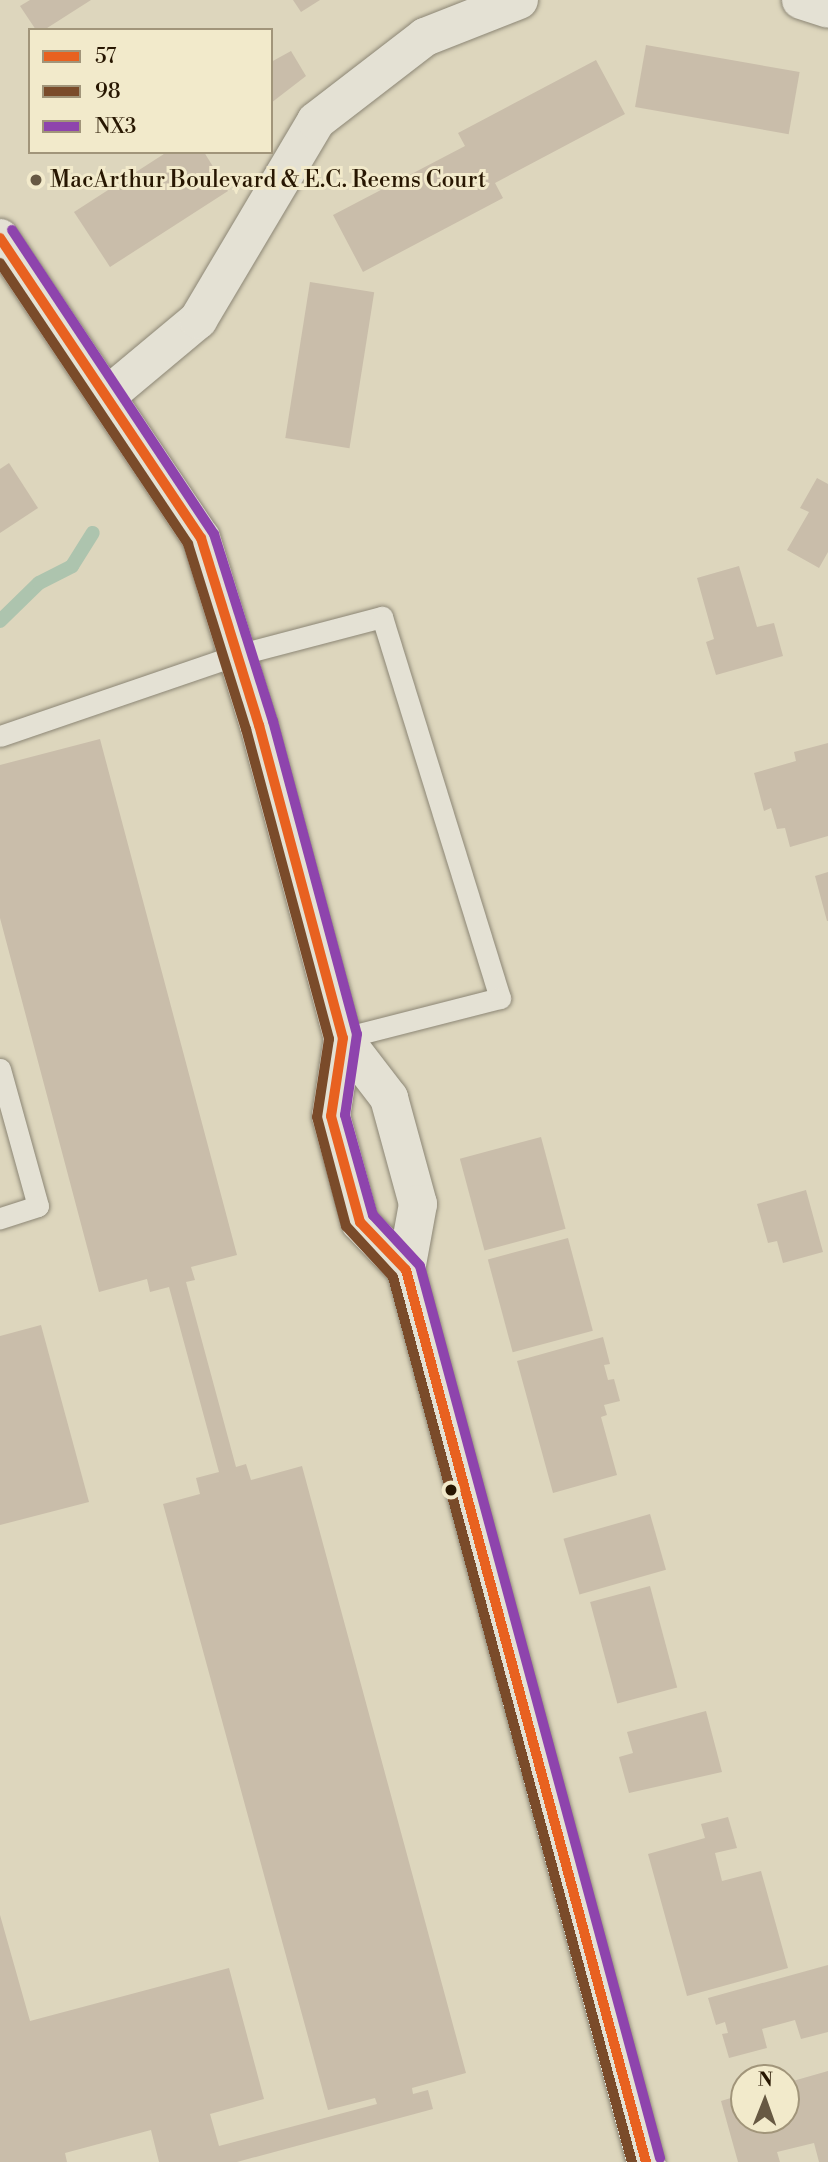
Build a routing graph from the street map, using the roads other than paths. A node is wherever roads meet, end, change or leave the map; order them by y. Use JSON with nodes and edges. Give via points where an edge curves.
{"nodes":[{"id":1,"x":519,"y":0,"type":"edge"},
{"id":2,"x":801,"y":0,"type":"edge"},
{"id":3,"x":828,"y":9,"type":"edge"},
{"id":4,"x":3,"y":251,"type":"edge"},
{"id":5,"x":107,"y":396,"type":"junction"},
{"id":6,"x":237,"y":655,"type":"junction"},
{"id":7,"x":0,"y":737,"type":"edge"},
{"id":8,"x":343,"y":1038,"type":"junction"},
{"id":9,"x":0,"y":1069,"type":"edge"},
{"id":10,"x":0,"y":1218,"type":"edge"},
{"id":11,"x":406,"y":1270,"type":"junction"},
{"id":12,"x":646,"y":2162,"type":"edge"}],
"edges":[{"from":1,"to":5,"type":"main road","via":[[425,37],[316,121],[198,320]]},
{"from":2,"to":3,"type":"main road"},
{"from":4,"to":5,"type":"main road"},
{"from":5,"to":6,"type":"main road","via":[[201,538]]},
{"from":6,"to":7,"type":"lane"},
{"from":6,"to":8,"type":"main road"},
{"from":6,"to":8,"type":"lane","via":[[382,617],[500,998]]},
{"from":8,"to":11,"type":"main road","via":[[389,1098],[418,1205]]},
{"from":8,"to":11,"type":"main road","via":[[331,1116],[360,1222]]},
{"from":9,"to":10,"type":"lane","via":[[37,1206]]},
{"from":11,"to":12,"type":"main road"}]}
